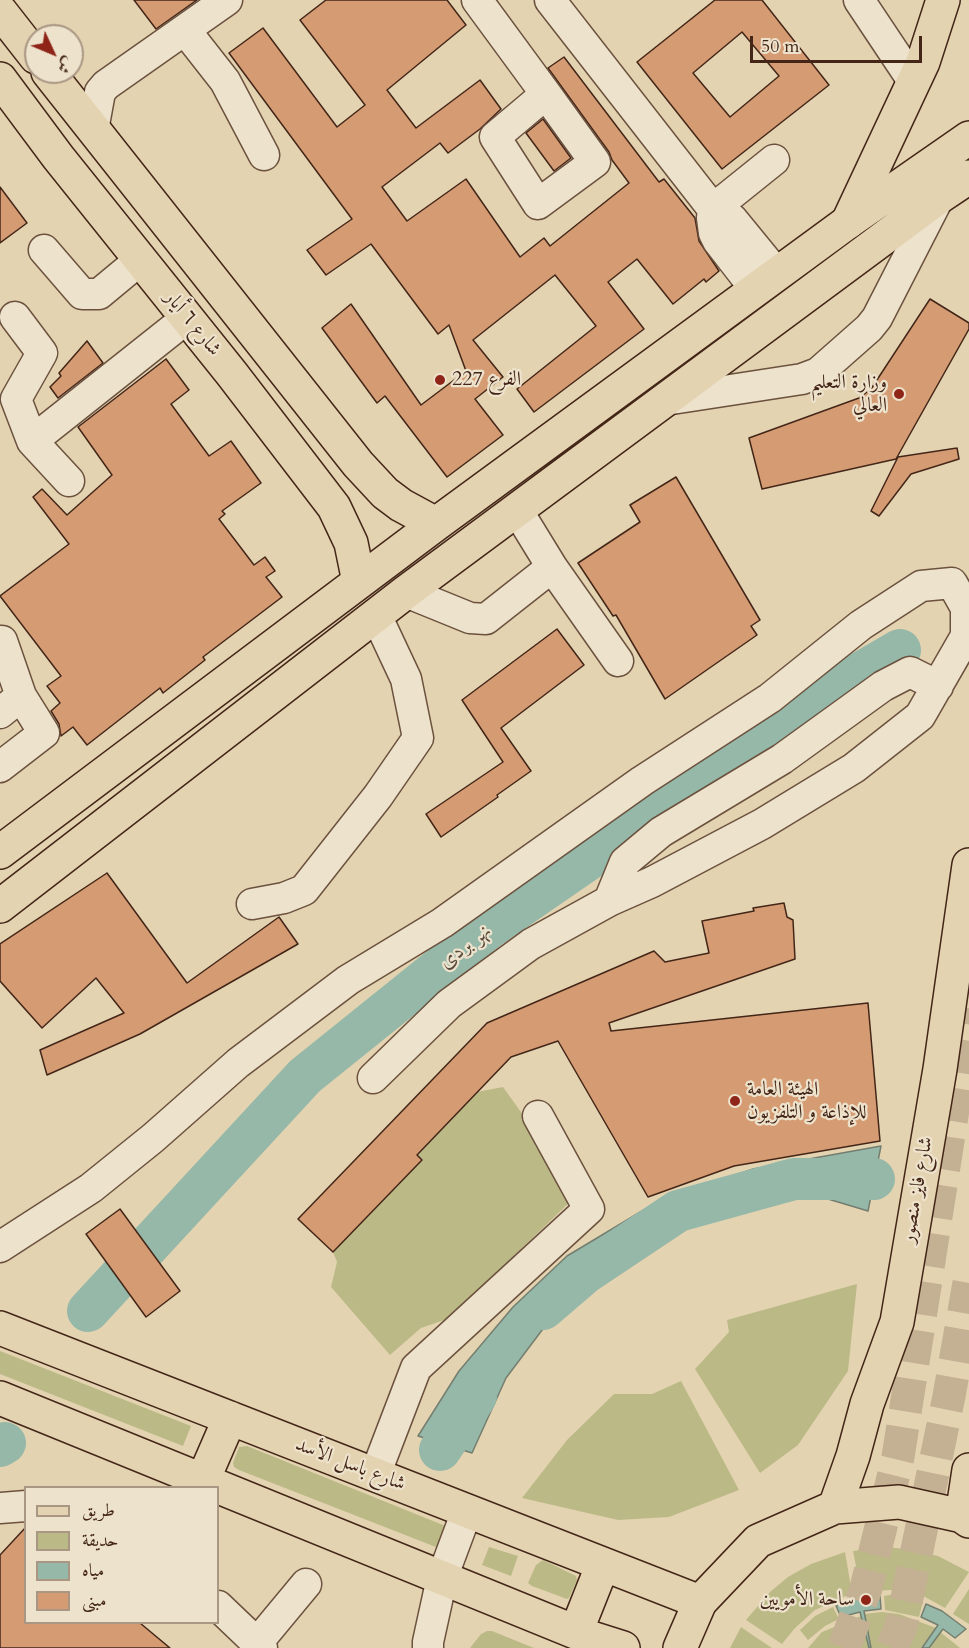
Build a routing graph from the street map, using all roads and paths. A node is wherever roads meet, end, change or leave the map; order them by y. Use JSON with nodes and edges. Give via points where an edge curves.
{"nodes":[{"id":1,"x":227,"y":0,"type":"edge"},
{"id":2,"x":477,"y":0,"type":"edge"},
{"id":3,"x":550,"y":0,"type":"edge"},
{"id":4,"x":859,"y":0,"type":"edge"},
{"id":5,"x":943,"y":0,"type":"edge"},
{"id":6,"x":0,"y":11,"type":"edge"},
{"id":7,"x":185,"y":30,"type":"junction"},
{"id":8,"x":24,"y":42,"type":"edge"},
{"id":9,"x":0,"y":79,"type":"edge"},
{"id":10,"x":913,"y":81,"type":"junction"},
{"id":11,"x":57,"y":84,"type":"edge"},
{"id":12,"x":546,"y":94,"type":"dead end"},
{"id":13,"x":93,"y":130,"type":"junction"},
{"id":14,"x":969,"y":138,"type":"edge"},
{"id":15,"x":264,"y":155,"type":"dead end"},
{"id":16,"x":58,"y":157,"type":"junction"},
{"id":17,"x":774,"y":160,"type":"dead end"},
{"id":18,"x":969,"y":177,"type":"edge"},
{"id":19,"x":939,"y":197,"type":"junction"},
{"id":20,"x":713,"y":209,"type":"junction"},
{"id":21,"x":848,"y":222,"type":"junction"},
{"id":22,"x":44,"y":250,"type":"dead end"},
{"id":23,"x":140,"y":260,"type":"junction"},
{"id":24,"x":766,"y":282,"type":"junction"},
{"id":25,"x":15,"y":317,"type":"dead end"},
{"id":26,"x":187,"y":318,"type":"junction"},
{"id":27,"x":265,"y":346,"type":"junction"},
{"id":28,"x":232,"y":374,"type":"junction"},
{"id":29,"x":664,"y":400,"type":"junction"},
{"id":30,"x":32,"y":441,"type":"junction"},
{"id":31,"x":69,"y":481,"type":"dead end"},
{"id":32,"x":517,"y":510,"type":"junction"},
{"id":33,"x":436,"y":524,"type":"junction"},
{"id":34,"x":552,"y":567,"type":"junction"},
{"id":35,"x":359,"y":582,"type":"junction"},
{"id":36,"x":406,"y":592,"type":"junction"},
{"id":37,"x":376,"y":615,"type":"junction"},
{"id":38,"x":0,"y":642,"type":"edge"},
{"id":39,"x":618,"y":662,"type":"dead end"},
{"id":40,"x":938,"y":686,"type":"junction"},
{"id":41,"x":10,"y":704,"type":"edge"},
{"id":42,"x":0,"y":767,"type":"edge"},
{"id":43,"x":0,"y":852,"type":"edge"},
{"id":44,"x":969,"y":865,"type":"edge"},
{"id":45,"x":609,"y":901,"type":"junction"},
{"id":46,"x":252,"y":904,"type":"dead end"},
{"id":47,"x":0,"y":906,"type":"edge"},
{"id":48,"x":373,"y":1078,"type":"dead end"},
{"id":49,"x":538,"y":1116,"type":"dead end"},
{"id":50,"x":0,"y":1247,"type":"edge"},
{"id":51,"x":0,"y":1328,"type":"edge"},
{"id":52,"x":0,"y":1398,"type":"edge"},
{"id":53,"x":230,"y":1418,"type":"junction"},
{"id":54,"x":969,"y":1470,"type":"edge"},
{"id":55,"x":375,"y":1475,"type":"junction"},
{"id":56,"x":203,"y":1480,"type":"junction"},
{"id":57,"x":218,"y":1486,"type":"edge"},
{"id":58,"x":219,"y":1487,"type":"edge"},
{"id":59,"x":24,"y":1506,"type":"edge"},
{"id":60,"x":835,"y":1507,"type":"junction"},
{"id":61,"x":0,"y":1508,"type":"edge"},
{"id":62,"x":467,"y":1511,"type":"junction"},
{"id":63,"x":966,"y":1518,"type":"edge"},
{"id":64,"x":603,"y":1564,"type":"junction"},
{"id":65,"x":442,"y":1578,"type":"junction"},
{"id":66,"x":306,"y":1584,"type":"dead end"},
{"id":67,"x":700,"y":1602,"type":"junction"},
{"id":68,"x":219,"y":1607,"type":"edge"},
{"id":69,"x":576,"y":1632,"type":"junction"},
{"id":70,"x":259,"y":1646,"type":"edge"},
{"id":71,"x":428,"y":1648,"type":"edge"},
{"id":72,"x":623,"y":1648,"type":"edge"},
{"id":73,"x":680,"y":1648,"type":"edge"}],
"edges":[{"from":1,"to":7,"type":"street"},
{"from":2,"to":12,"type":"street"},
{"from":3,"to":20,"type":"street"},
{"from":4,"to":10,"type":"street"},
{"from":5,"to":10,"type":"main road"},
{"from":6,"to":8,"type":"main road"},
{"from":7,"to":13,"type":"street","via":[[106,85],[100,92]]},
{"from":7,"to":15,"type":"street","via":[[225,81]]},
{"from":9,"to":16,"type":"main road","name":"شارع ٦ أيار"},
{"from":10,"to":21,"type":"main road"},
{"from":11,"to":13,"type":"main road"},
{"from":13,"to":16,"type":"main road"},
{"from":13,"to":27,"type":"main road"},
{"from":14,"to":21,"type":"main road"},
{"from":16,"to":23,"type":"main road","name":"شارع ٦ أيار"},
{"from":17,"to":20,"type":"street"},
{"from":18,"to":19,"type":"main road"},
{"from":19,"to":29,"type":"main road"},
{"from":19,"to":29,"type":"street","via":[[877,318],[818,373],[802,380]]},
{"from":20,"to":24,"type":"street","via":[[732,219]]},
{"from":21,"to":24,"type":"main road"},
{"from":22,"to":23,"type":"street","via":[[82,294],[99,294]]},
{"from":23,"to":26,"type":"main road","name":"شارع ٦ أيار"},
{"from":24,"to":33,"type":"main road"},
{"from":25,"to":30,"type":"street","via":[[42,353],[16,399]]},
{"from":26,"to":28,"type":"main road","name":"شارع ٦ أيار"},
{"from":26,"to":30,"type":"street"},
{"from":27,"to":28,"type":"main road"},
{"from":27,"to":33,"type":"main road","via":[[371,479],[401,505]]},
{"from":28,"to":35,"type":"main road","name":"شارع ٦ أيار","via":[[334,507],[351,543]]},
{"from":29,"to":32,"type":"main road"},
{"from":30,"to":31,"type":"street"},
{"from":32,"to":34,"type":"street"},
{"from":32,"to":36,"type":"main road"},
{"from":33,"to":35,"type":"main road"},
{"from":34,"to":36,"type":"street","via":[[486,619],[470,618]]},
{"from":34,"to":39,"type":"street"},
{"from":35,"to":43,"type":"main road"},
{"from":36,"to":37,"type":"main road"},
{"from":37,"to":46,"type":"street","via":[[406,679],[418,738],[304,890]]},
{"from":37,"to":47,"type":"main road"},
{"from":38,"to":41,"type":"street"},
{"from":40,"to":45,"type":"street","via":[[920,716],[854,768],[762,825]]},
{"from":40,"to":45,"type":"street","via":[[910,672],[883,686],[782,759],[661,832],[625,862]]},
{"from":40,"to":50,"type":"street","via":[[966,636],[966,608],[952,583],[921,586],[861,625],[770,698],[642,781],[442,923],[348,980],[238,1063],[91,1188]]},
{"from":41,"to":42,"type":"street","via":[[44,733]]},
{"from":44,"to":60,"type":"main road","name":"شارع فايز منصور","via":[[940,1069],[897,1322]]},
{"from":45,"to":48,"type":"street","via":[[531,944],[449,1004]]},
{"from":49,"to":55,"type":"street","via":[[589,1209],[416,1368]]},
{"from":51,"to":53,"type":"main road","name":"شارع باسل الأسد"},
{"from":52,"to":56,"type":"main road"},
{"from":53,"to":55,"type":"main road","name":"شارع باسل الأسد"},
{"from":53,"to":56,"type":"main road"},
{"from":54,"to":63,"type":"main road"},
{"from":55,"to":62,"type":"main road","name":"شارع باسل الأسد"},
{"from":56,"to":57,"type":"main road"},
{"from":58,"to":65,"type":"main road"},
{"from":59,"to":61,"type":"street"},
{"from":60,"to":63,"type":"main road","via":[[899,1502]]},
{"from":60,"to":67,"type":"main road","via":[[758,1541]]},
{"from":62,"to":64,"type":"main road","name":"شارع باسل الأسد"},
{"from":62,"to":65,"type":"street"},
{"from":64,"to":67,"type":"main road","name":"شارع باسل الأسد"},
{"from":64,"to":69,"type":"main road"},
{"from":65,"to":69,"type":"main road"},
{"from":65,"to":71,"type":"street"},
{"from":66,"to":70,"type":"street"},
{"from":67,"to":73,"type":"main road"},
{"from":68,"to":70,"type":"street"},
{"from":69,"to":72,"type":"main road"}]}
